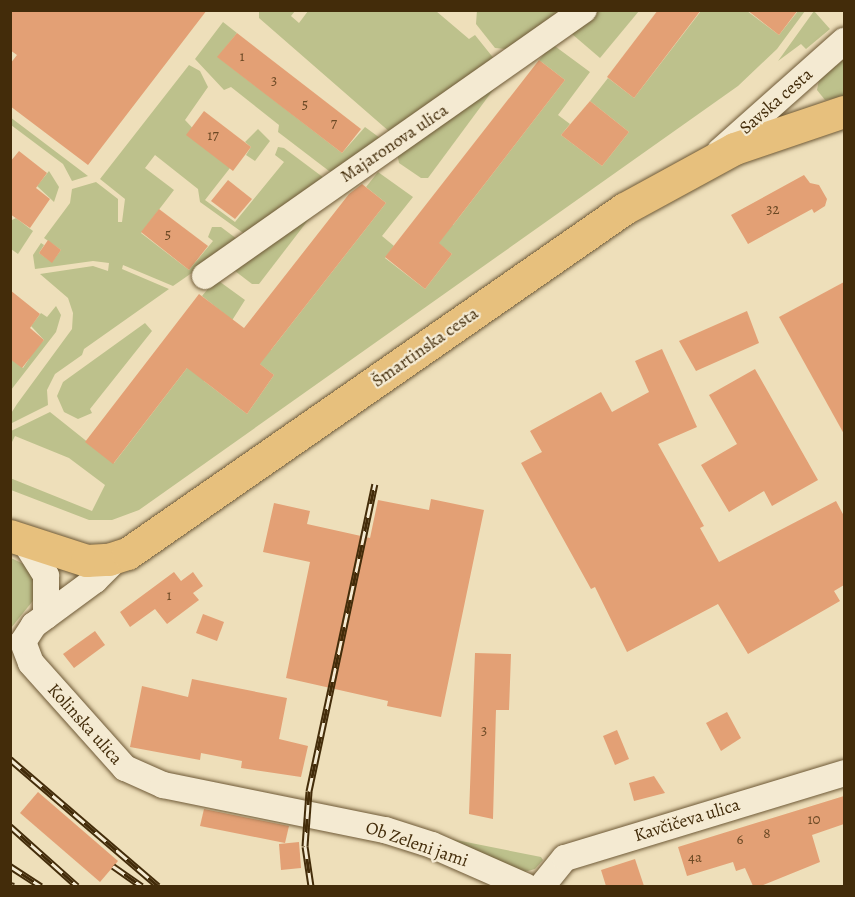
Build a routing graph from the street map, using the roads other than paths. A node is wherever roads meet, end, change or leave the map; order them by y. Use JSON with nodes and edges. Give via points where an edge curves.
{"nodes":[{"id":1,"x":584,"y":10,"type":"edge"},
{"id":2,"x":844,"y":41,"type":"edge"},
{"id":3,"x":844,"y":112,"type":"edge"},
{"id":4,"x":708,"y":161,"type":"junction"},
{"id":5,"x":205,"y":276,"type":"dead end"},
{"id":6,"x":18,"y":539,"type":"edge"},
{"id":7,"x":116,"y":559,"type":"junction"},
{"id":8,"x":46,"y":616,"type":"junction"},
{"id":9,"x":844,"y":773,"type":"edge"},
{"id":10,"x":306,"y":813,"type":"joint"},
{"id":11,"x":525,"y":886,"type":"edge"},
{"id":12,"x":542,"y":886,"type":"edge"}],
"edges":[{"from":1,"to":5,"type":"street","name":"Majaronova ulica"},
{"from":2,"to":4,"type":"street","name":"Savska cesta"},
{"from":3,"to":4,"type":"main road","name":"Šmartinska cesta","via":[[754,141]]},
{"from":4,"to":7,"type":"main road","name":"Šmartinska cesta","via":[[570,245],[150,541]]},
{"from":6,"to":7,"type":"main road","name":"Šmartinska cesta","via":[[71,558]]},
{"from":6,"to":8,"type":"street","via":[[46,576]]},
{"from":7,"to":8,"type":"street","name":"Kolinska ulica","via":[[95,580]]},
{"from":8,"to":10,"type":"street","name":"Kolinska ulica","via":[[23,642],[28,658],[126,768],[164,785]]},
{"from":9,"to":12,"type":"street","name":"Kavčičeva ulica","via":[[581,852],[558,862]]},
{"from":10,"to":11,"type":"street","name":"Ob Zeleni jami","via":[[432,845]]}]}
